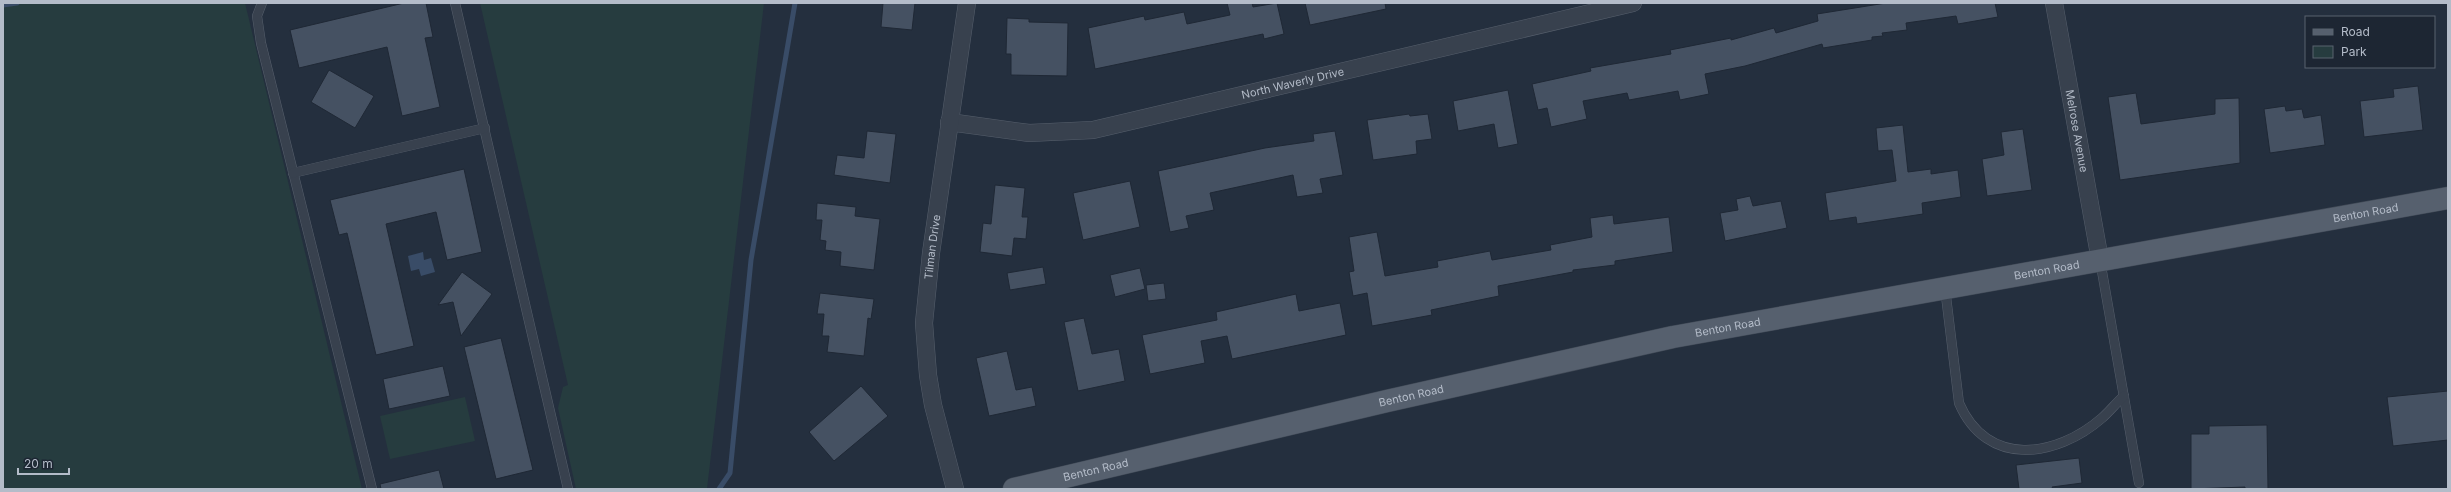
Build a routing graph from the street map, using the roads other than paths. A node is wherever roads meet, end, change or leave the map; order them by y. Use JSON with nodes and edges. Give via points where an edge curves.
{"nodes":[{"id":1,"x":262,"y":3,"type":"edge"},
{"id":2,"x":454,"y":3,"type":"edge"},
{"id":3,"x":968,"y":3,"type":"edge"},
{"id":4,"x":1633,"y":3,"type":"edge"},
{"id":5,"x":2054,"y":3,"type":"edge"},
{"id":6,"x":949,"y":122,"type":"junction"},
{"id":7,"x":485,"y":128,"type":"junction"},
{"id":8,"x":293,"y":173,"type":"junction"},
{"id":9,"x":2448,"y":198,"type":"edge"},
{"id":10,"x":2100,"y":260,"type":"junction"},
{"id":11,"x":1944,"y":287,"type":"junction"},
{"id":12,"x":2124,"y":396,"type":"junction"},
{"id":13,"x":2139,"y":484,"type":"dead end"},
{"id":14,"x":372,"y":489,"type":"edge"},
{"id":15,"x":568,"y":489,"type":"edge"},
{"id":16,"x":955,"y":489,"type":"edge"},
{"id":17,"x":1014,"y":489,"type":"edge"}],
"edges":[{"from":1,"to":8,"type":"lane","via":[[257,16],[261,43]]},
{"from":2,"to":7,"type":"lane"},
{"from":3,"to":6,"type":"street","name":"Tilman Drive"},
{"from":4,"to":6,"type":"street","name":"North Waverly Drive","via":[[1093,130],[1029,133]]},
{"from":5,"to":10,"type":"street","name":"Melrose Avenue"},
{"from":6,"to":16,"type":"street","name":"Tilman Drive","via":[[924,323],[932,398]]},
{"from":7,"to":8,"type":"lane"},
{"from":7,"to":15,"type":"lane"},
{"from":8,"to":14,"type":"lane"},
{"from":9,"to":10,"type":"main road","name":"Benton Road"},
{"from":10,"to":11,"type":"main road","name":"Benton Road"},
{"from":10,"to":12,"type":"lane"},
{"from":11,"to":12,"type":"lane","via":[[1959,403],[1966,419],[1978,433],[1994,444],[2018,450],[2054,444],[2102,418]]},
{"from":11,"to":17,"type":"main road","name":"Benton Road","via":[[1673,337]]},
{"from":12,"to":13,"type":"lane"}]}
